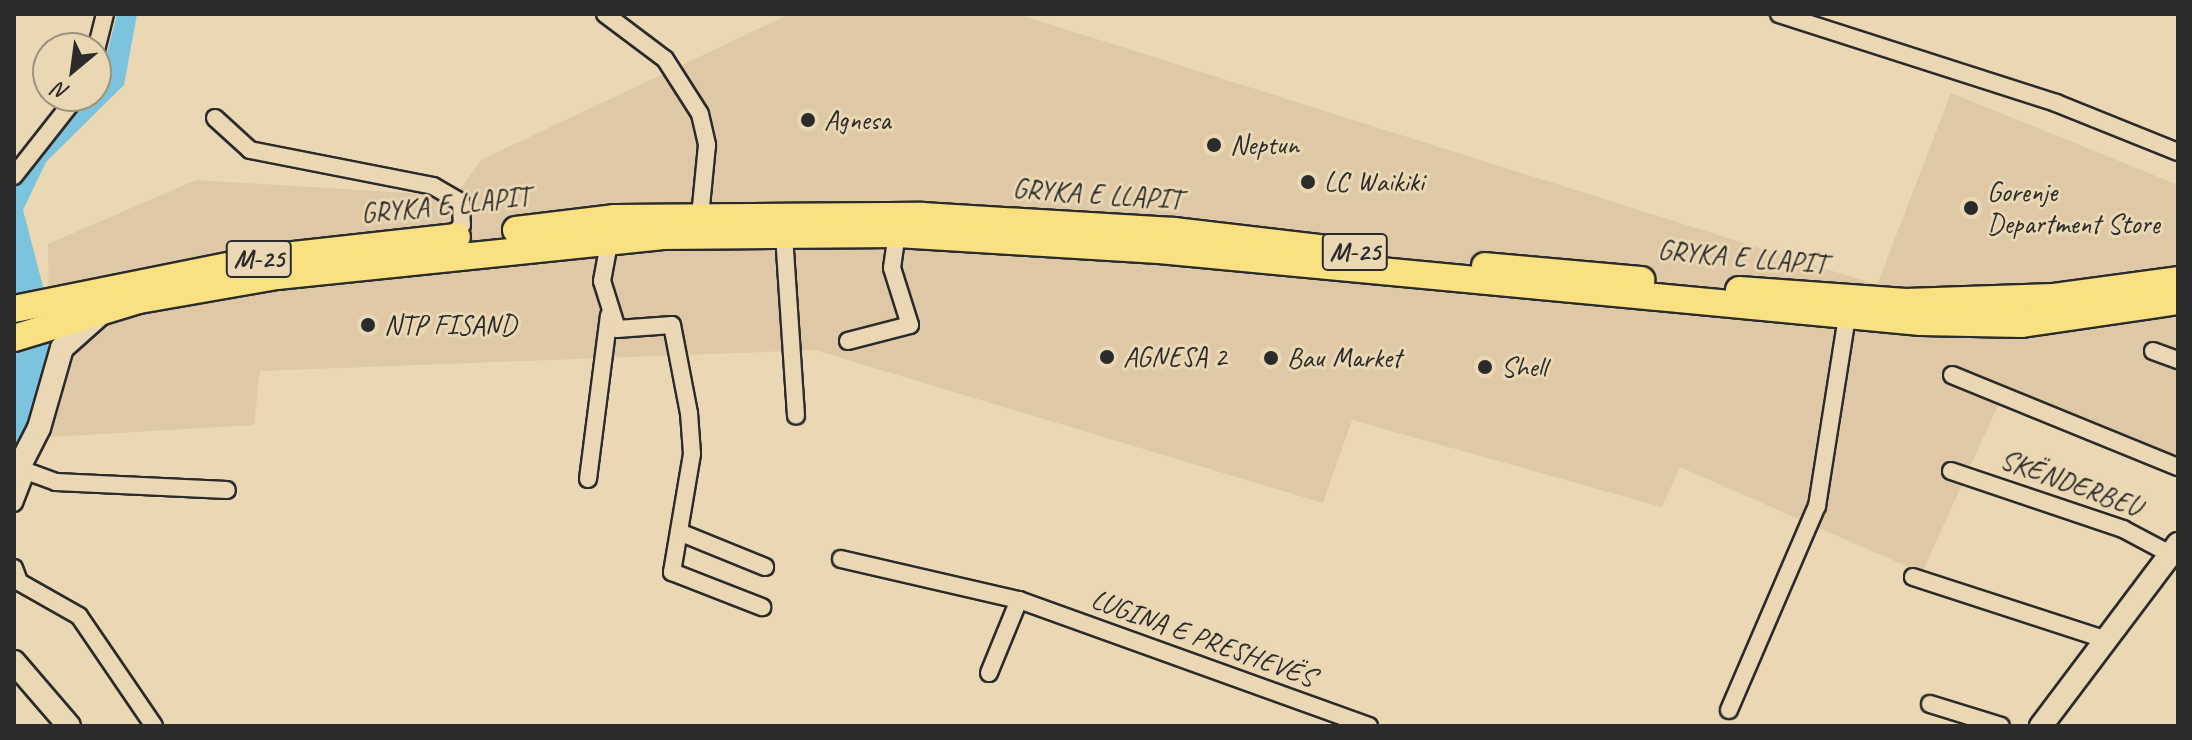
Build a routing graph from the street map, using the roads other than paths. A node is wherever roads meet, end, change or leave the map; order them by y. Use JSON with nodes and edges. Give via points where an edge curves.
{"nodes":[{"id":1,"x":605,"y":14,"type":"edge"},
{"id":2,"x":1779,"y":14,"type":"edge"},
{"id":3,"x":64,"y":112,"type":"edge"},
{"id":4,"x":215,"y":118,"type":"dead end"},
{"id":5,"x":2178,"y":152,"type":"edge"},
{"id":6,"x":14,"y":176,"type":"edge"},
{"id":7,"x":700,"y":217,"type":"junction"},
{"id":8,"x":897,"y":234,"type":"junction"},
{"id":9,"x":784,"y":235,"type":"junction"},
{"id":10,"x":530,"y":237,"type":"junction"},
{"id":11,"x":610,"y":238,"type":"junction"},
{"id":12,"x":453,"y":243,"type":"junction"},
{"id":13,"x":2178,"y":280,"type":"edge"},
{"id":14,"x":609,"y":301,"type":"junction"},
{"id":15,"x":2178,"y":301,"type":"edge"},
{"id":16,"x":14,"y":309,"type":"edge"},
{"id":17,"x":1847,"y":316,"type":"junction"},
{"id":18,"x":74,"y":329,"type":"junction"},
{"id":19,"x":14,"y":338,"type":"edge"},
{"id":20,"x":848,"y":341,"type":"dead end"},
{"id":21,"x":2153,"y":351,"type":"dead end"},
{"id":22,"x":2178,"y":360,"type":"edge"},
{"id":23,"x":1952,"y":375,"type":"dead end"},
{"id":24,"x":796,"y":416,"type":"dead end"},
{"id":25,"x":2178,"y":467,"type":"edge"},
{"id":26,"x":1951,"y":471,"type":"dead end"},
{"id":27,"x":14,"y":477,"type":"edge"},
{"id":28,"x":588,"y":479,"type":"dead end"},
{"id":29,"x":227,"y":490,"type":"dead end"},
{"id":30,"x":14,"y":503,"type":"edge"},
{"id":31,"x":679,"y":532,"type":"junction"},
{"id":32,"x":2174,"y":549,"type":"edge"},
{"id":33,"x":841,"y":559,"type":"dead end"},
{"id":34,"x":765,"y":567,"type":"dead end"},
{"id":35,"x":14,"y":568,"type":"edge"},
{"id":36,"x":1913,"y":577,"type":"dead end"},
{"id":37,"x":1019,"y":600,"type":"junction"},
{"id":38,"x":762,"y":607,"type":"dead end"},
{"id":39,"x":2104,"y":639,"type":"junction"},
{"id":40,"x":14,"y":662,"type":"edge"},
{"id":41,"x":989,"y":673,"type":"dead end"},
{"id":42,"x":1930,"y":704,"type":"dead end"},
{"id":43,"x":1729,"y":710,"type":"dead end"},
{"id":44,"x":69,"y":726,"type":"edge"},
{"id":45,"x":154,"y":726,"type":"edge"},
{"id":46,"x":1369,"y":726,"type":"edge"},
{"id":47,"x":2001,"y":726,"type":"edge"},
{"id":48,"x":2041,"y":726,"type":"edge"}],
"edges":[{"from":1,"to":7,"type":"street","via":[[665,59],[700,114],[707,145]]},
{"from":2,"to":5,"type":"street","via":[[2056,103]]},
{"from":3,"to":6,"type":"street"},
{"from":4,"to":12,"type":"street","via":[[250,150],[433,186],[461,202],[462,225]]},
{"from":7,"to":10,"type":"main road","name":"GRYKA E LLAPIT","number":"M-25"},
{"from":7,"to":13,"type":"main road","name":"GRYKA E LLAPIT","number":"M-25","via":[[922,216],[1122,227],[1906,302],[2054,297]]},
{"from":8,"to":9,"type":"main road","name":"GRYKA E LLAPIT","number":"M-25"},
{"from":8,"to":17,"type":"main road","name":"GRYKA E LLAPIT","number":"M-25","via":[[1159,250]]},
{"from":8,"to":20,"type":"street","via":[[892,268],[910,325]]},
{"from":9,"to":11,"type":"main road","name":"GRYKA E LLAPIT","number":"M-25"},
{"from":9,"to":24,"type":"street"},
{"from":10,"to":11,"type":"main road","name":"GRYKA E LLAPIT","number":"M-25"},
{"from":10,"to":12,"type":"main road","name":"GRYKA E LLAPIT","number":"M-25"},
{"from":11,"to":14,"type":"street","via":[[602,281]]},
{"from":12,"to":16,"type":"main road","name":"GRYKA E LLAPIT","number":"M-25","via":[[266,258]]},
{"from":12,"to":18,"type":"main road","name":"GRYKA E LLAPIT","number":"M-25","via":[[209,287],[103,312]]},
{"from":14,"to":28,"type":"street"},
{"from":14,"to":31,"type":"street","via":[[617,329],[672,325],[692,454]]},
{"from":15,"to":17,"type":"main road","name":"GRYKA E LLAPIT","number":"M-25","via":[[2022,324]]},
{"from":17,"to":43,"type":"street","name":"GRYKA E LLAPIT","via":[[1817,506]]},
{"from":18,"to":19,"type":"main road","name":"GRYKA E LLAPIT","number":"M-25"},
{"from":18,"to":27,"type":"main road"},
{"from":21,"to":22,"type":"street"},
{"from":23,"to":25,"type":"street"},
{"from":26,"to":32,"type":"street","name":"SKËNDERBEU"},
{"from":29,"to":30,"type":"street","via":[[56,482],[26,471]]},
{"from":31,"to":34,"type":"street"},
{"from":31,"to":38,"type":"street","via":[[672,572]]},
{"from":32,"to":39,"type":"main road","name":"SKËNDERBEU"},
{"from":33,"to":37,"type":"street","name":"LUGINA E PRESHEVËS"},
{"from":35,"to":45,"type":"street","via":[[19,582],[72,608]]},
{"from":36,"to":39,"type":"street"},
{"from":37,"to":41,"type":"street"},
{"from":37,"to":46,"type":"street","name":"LUGINA E PRESHEVËS"},
{"from":39,"to":48,"type":"main road","name":"SKËNDERBEU"},
{"from":40,"to":44,"type":"main road"},
{"from":42,"to":47,"type":"street"}]}
